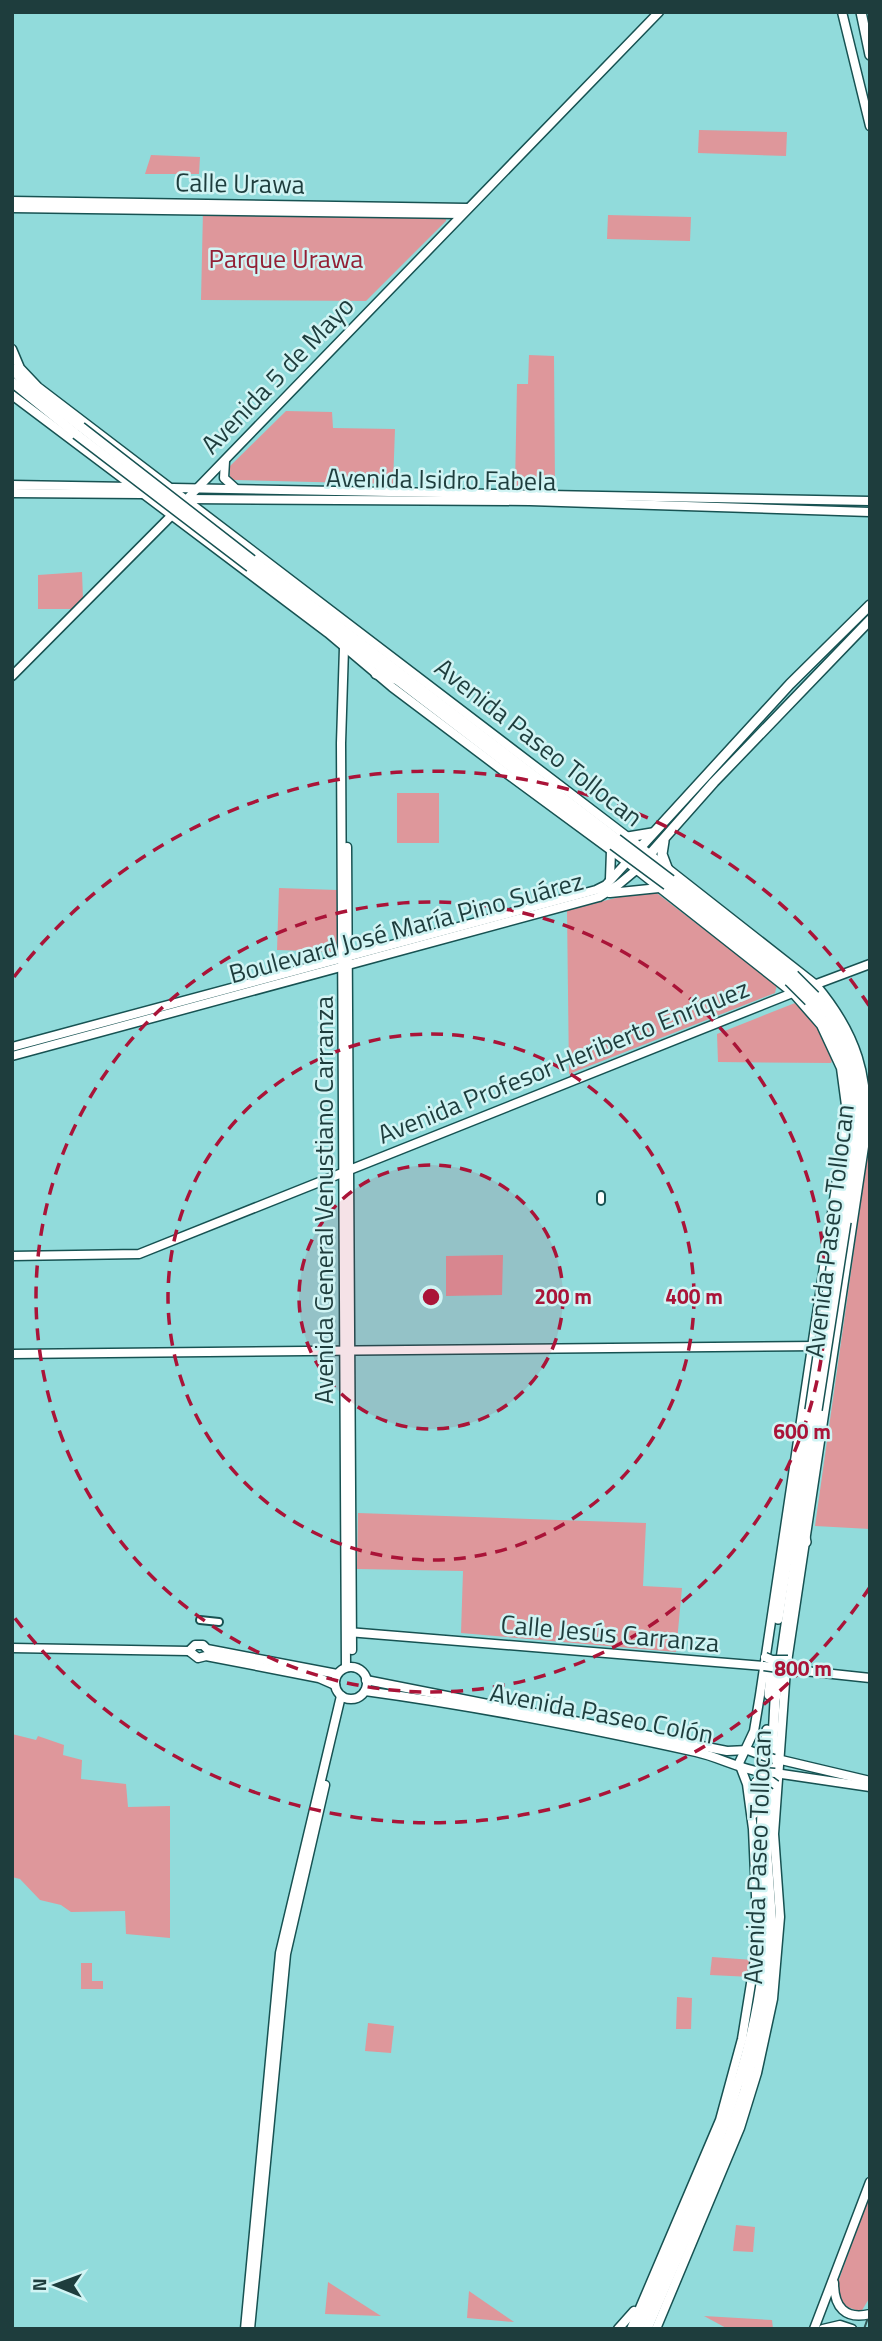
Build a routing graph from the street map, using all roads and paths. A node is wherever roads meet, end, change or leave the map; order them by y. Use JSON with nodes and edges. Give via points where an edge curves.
{"nodes":[{"id":1,"x":659,"y":12,"type":"edge"},
{"id":2,"x":842,"y":12,"type":"edge"},
{"id":3,"x":859,"y":12,"type":"edge"},
{"id":4,"x":870,"y":55,"type":"edge"},
{"id":5,"x":870,"y":126,"type":"edge"},
{"id":6,"x":12,"y":201,"type":"edge"},
{"id":7,"x":12,"y":208,"type":"edge"},
{"id":8,"x":371,"y":210,"type":"junction"},
{"id":9,"x":464,"y":211,"type":"junction"},
{"id":10,"x":444,"y":213,"type":"junction"},
{"id":11,"x":445,"y":231,"type":"junction"},
{"id":12,"x":12,"y":349,"type":"edge"},
{"id":13,"x":12,"y":368,"type":"edge"},
{"id":14,"x":26,"y":377,"type":"junction"},
{"id":15,"x":12,"y":382,"type":"edge"},
{"id":16,"x":15,"y":391,"type":"edge"},
{"id":17,"x":51,"y":405,"type":"junction"},
{"id":18,"x":79,"y":431,"type":"junction"},
{"id":19,"x":137,"y":461,"type":"junction"},
{"id":20,"x":225,"y":461,"type":"junction"},
{"id":21,"x":120,"y":477,"type":"junction"},
{"id":22,"x":12,"y":485,"type":"edge"},
{"id":23,"x":112,"y":487,"type":"junction"},
{"id":24,"x":200,"y":487,"type":"junction"},
{"id":25,"x":133,"y":488,"type":"junction"},
{"id":26,"x":172,"y":488,"type":"junction"},
{"id":27,"x":235,"y":488,"type":"junction"},
{"id":28,"x":12,"y":493,"type":"edge"},
{"id":29,"x":301,"y":493,"type":"junction"},
{"id":30,"x":316,"y":493,"type":"junction"},
{"id":31,"x":142,"y":494,"type":"junction"},
{"id":32,"x":192,"y":498,"type":"junction"},
{"id":33,"x":513,"y":499,"type":"junction"},
{"id":34,"x":870,"y":501,"type":"edge"},
{"id":35,"x":203,"y":510,"type":"junction"},
{"id":36,"x":870,"y":512,"type":"edge"},
{"id":37,"x":171,"y":516,"type":"junction"},
{"id":38,"x":189,"y":531,"type":"junction"},
{"id":39,"x":251,"y":564,"type":"junction"},
{"id":40,"x":294,"y":580,"type":"junction"},
{"id":41,"x":299,"y":595,"type":"junction"},
{"id":42,"x":870,"y":605,"type":"edge"},
{"id":43,"x":300,"y":607,"type":"junction"},
{"id":44,"x":309,"y":619,"type":"junction"},
{"id":45,"x":870,"y":620,"type":"edge"},
{"id":46,"x":354,"y":626,"type":"junction"},
{"id":47,"x":337,"y":629,"type":"junction"},
{"id":48,"x":344,"y":648,"type":"junction"},
{"id":49,"x":376,"y":674,"type":"junction"},
{"id":50,"x":12,"y":676,"type":"edge"},
{"id":51,"x":399,"y":680,"type":"junction"},
{"id":52,"x":461,"y":730,"type":"junction"},
{"id":53,"x":482,"y":730,"type":"junction"},
{"id":54,"x":468,"y":744,"type":"junction"},
{"id":55,"x":656,"y":831,"type":"junction"},
{"id":56,"x":665,"y":836,"type":"junction"},
{"id":57,"x":617,"y":842,"type":"junction"},
{"id":58,"x":641,"y":847,"type":"junction"},
{"id":59,"x":650,"y":855,"type":"junction"},
{"id":60,"x":627,"y":862,"type":"junction"},
{"id":61,"x":665,"y":868,"type":"junction"},
{"id":62,"x":636,"y":870,"type":"junction"},
{"id":63,"x":609,"y":883,"type":"junction"},
{"id":64,"x":660,"y":885,"type":"junction"},
{"id":65,"x":607,"y":894,"type":"junction"},
{"id":66,"x":345,"y":962,"type":"junction"},
{"id":67,"x":870,"y":964,"type":"edge"},
{"id":68,"x":816,"y":985,"type":"junction"},
{"id":69,"x":793,"y":993,"type":"junction"},
{"id":70,"x":812,"y":998,"type":"junction"},
{"id":71,"x":15,"y":1051,"type":"edge"},
{"id":72,"x":859,"y":1088,"type":"junction"},
{"id":73,"x":867,"y":1099,"type":"junction"},
{"id":74,"x":860,"y":1115,"type":"junction"},
{"id":75,"x":845,"y":1133,"type":"junction"},
{"id":76,"x":849,"y":1149,"type":"junction"},
{"id":77,"x":347,"y":1171,"type":"junction"},
{"id":78,"x":842,"y":1222,"type":"junction"},
{"id":79,"x":12,"y":1256,"type":"edge"},
{"id":80,"x":814,"y":1346,"type":"junction"},
{"id":81,"x":836,"y":1346,"type":"junction"},
{"id":82,"x":349,"y":1349,"type":"junction"},
{"id":83,"x":12,"y":1354,"type":"edge"},
{"id":84,"x":811,"y":1363,"type":"junction"},
{"id":85,"x":833,"y":1366,"type":"junction"},
{"id":86,"x":813,"y":1410,"type":"junction"},
{"id":87,"x":797,"y":1501,"type":"junction"},
{"id":88,"x":789,"y":1511,"type":"junction"},
{"id":89,"x":801,"y":1519,"type":"junction"},
{"id":90,"x":806,"y":1542,"type":"junction"},
{"id":91,"x":200,"y":1620,"type":"dead end"},
{"id":92,"x":219,"y":1622,"type":"dead end"},
{"id":93,"x":349,"y":1632,"type":"junction"},
{"id":94,"x":12,"y":1648,"type":"edge"},
{"id":95,"x":207,"y":1653,"type":"junction"},
{"id":96,"x":765,"y":1661,"type":"junction"},
{"id":97,"x":787,"y":1664,"type":"junction"},
{"id":98,"x":349,"y":1667,"type":"junction"},
{"id":99,"x":337,"y":1674,"type":"junction"},
{"id":100,"x":870,"y":1678,"type":"edge"},
{"id":101,"x":366,"y":1679,"type":"junction"},
{"id":102,"x":335,"y":1685,"type":"junction"},
{"id":103,"x":365,"y":1691,"type":"junction"},
{"id":104,"x":343,"y":1697,"type":"junction"},
{"id":105,"x":605,"y":1730,"type":"junction"},
{"id":106,"x":744,"y":1750,"type":"junction"},
{"id":107,"x":777,"y":1759,"type":"junction"},
{"id":108,"x":740,"y":1768,"type":"junction"},
{"id":109,"x":777,"y":1773,"type":"junction"},
{"id":110,"x":870,"y":1781,"type":"edge"},
{"id":111,"x":870,"y":1787,"type":"edge"},
{"id":112,"x":753,"y":1829,"type":"junction"},
{"id":113,"x":774,"y":1834,"type":"junction"},
{"id":114,"x":711,"y":2160,"type":"junction"},
{"id":115,"x":700,"y":2171,"type":"junction"},
{"id":116,"x":870,"y":2182,"type":"edge"},
{"id":117,"x":709,"y":2184,"type":"junction"},
{"id":118,"x":689,"y":2195,"type":"junction"},
{"id":119,"x":708,"y":2206,"type":"junction"},
{"id":120,"x":689,"y":2211,"type":"junction"},
{"id":121,"x":694,"y":2221,"type":"junction"},
{"id":122,"x":834,"y":2277,"type":"junction"},
{"id":123,"x":643,"y":2301,"type":"junction"},
{"id":124,"x":870,"y":2314,"type":"edge"},
{"id":125,"x":244,"y":2329,"type":"edge"},
{"id":126,"x":250,"y":2329,"type":"edge"},
{"id":127,"x":618,"y":2329,"type":"edge"},
{"id":128,"x":631,"y":2329,"type":"edge"},
{"id":129,"x":638,"y":2329,"type":"edge"},
{"id":130,"x":647,"y":2329,"type":"edge"},
{"id":131,"x":656,"y":2329,"type":"edge"},
{"id":132,"x":814,"y":2329,"type":"edge"},
{"id":133,"x":823,"y":2329,"type":"edge"},
{"id":134,"x":852,"y":2329,"type":"edge"}],
"edges":[{"from":1,"to":9,"type":"main road","name":"Avenida 5 de Mayo"},
{"from":2,"to":5,"type":"main road"},
{"from":3,"to":4,"type":"highway"},
{"from":6,"to":8,"type":"main road","name":"Calle Urawa"},
{"from":7,"to":8,"type":"main road","name":"Calle Urawa"},
{"from":8,"to":9,"type":"main road","name":"Calle Urawa"},
{"from":8,"to":10,"type":"main road","name":"Calle Urawa"},
{"from":9,"to":10,"type":"main road","name":"Calle Urawa"},
{"from":9,"to":11,"type":"main road","name":"Avenida 5 de Mayo"},
{"from":10,"to":11,"type":"main road"},
{"from":11,"to":20,"type":"main road","name":"Avenida 5 de Mayo"},
{"from":12,"to":14,"type":"main road"},
{"from":13,"to":17,"type":"highway","name":"Avenida Paseo Tollocan"},
{"from":14,"to":17,"type":"highway"},
{"from":14,"to":19,"type":"main road"},
{"from":15,"to":16,"type":"highway","name":"Avenida Paseo Tollocan"},
{"from":16,"to":18,"type":"highway","name":"Avenida Paseo Tollocan"},
{"from":16,"to":21,"type":"main road","name":"Avenida Paseo Tollocan"},
{"from":17,"to":18,"type":"highway","name":"Avenida Paseo Tollocan"},
{"from":18,"to":39,"type":"highway","name":"Avenida Paseo Tollocan","bridge":true},
{"from":19,"to":21,"type":"main road","via":[[135,474]]},
{"from":19,"to":26,"type":"main road"},
{"from":20,"to":24,"type":"main road","name":"Avenida 5 de Mayo"},
{"from":20,"to":27,"type":"main road","via":[[223,474]]},
{"from":21,"to":23,"type":"main road"},
{"from":21,"to":25,"type":"main road","name":"Avenida Paseo Tollocan"},
{"from":22,"to":23,"type":"main road","name":"Avenida Isidro Fabela"},
{"from":23,"to":25,"type":"main road","name":"Avenida Isidro Fabela"},
{"from":24,"to":26,"type":"main road","name":"Avenida Isidro Fabela"},
{"from":24,"to":27,"type":"main road","name":"Avenida Isidro Fabela"},
{"from":24,"to":32,"type":"main road"},
{"from":25,"to":26,"type":"main road","name":"Avenida Isidro Fabela"},
{"from":25,"to":31,"type":"main road","name":"Avenida Paseo Tollocan"},
{"from":26,"to":32,"type":"main road"},
{"from":27,"to":29,"type":"main road","name":"Avenida Isidro Fabela"},
{"from":28,"to":31,"type":"main road","name":"Avenida Isidro Fabela"},
{"from":29,"to":30,"type":"main road","name":"Avenida Isidro Fabela"},
{"from":29,"to":32,"type":"main road","name":"Avenida Isidro Fabela"},
{"from":30,"to":33,"type":"main road","name":"Avenida Isidro Fabela"},
{"from":30,"to":33,"type":"main road","name":"Avenida Isidro Fabela"},
{"from":31,"to":32,"type":"main road","name":"Avenida Isidro Fabela"},
{"from":31,"to":37,"type":"main road","name":"Avenida Paseo Tollocan"},
{"from":32,"to":35,"type":"main road"},
{"from":32,"to":37,"type":"main road"},
{"from":33,"to":34,"type":"main road","name":"Avenida Isidro Fabela"},
{"from":33,"to":36,"type":"main road","name":"Avenida Isidro Fabela"},
{"from":35,"to":38,"type":"main road","via":[[191,515]]},
{"from":35,"to":40,"type":"main road","name":"Avenida Paseo Tollocan"},
{"from":37,"to":38,"type":"main road","name":"Avenida Paseo Tollocan"},
{"from":37,"to":50,"type":"main road"},
{"from":38,"to":44,"type":"main road","name":"Avenida Paseo Tollocan"},
{"from":39,"to":41,"type":"highway","name":"Avenida Paseo Tollocan"},
{"from":39,"to":43,"type":"highway","name":"Avenida Paseo Tollocan"},
{"from":40,"to":41,"type":"highway"},
{"from":40,"to":46,"type":"main road","name":"Avenida Paseo Tollocan"},
{"from":41,"to":47,"type":"highway","name":"Avenida Paseo Tollocan"},
{"from":42,"to":55,"type":"highway","name":"Boulevard José María Pino Suárez","via":[[820,652]]},
{"from":43,"to":44,"type":"highway"},
{"from":43,"to":47,"type":"highway","name":"Avenida Paseo Tollocan"},
{"from":44,"to":48,"type":"main road","name":"Avenida Paseo Tollocan"},
{"from":45,"to":56,"type":"highway","name":"Boulevard José María Pino Suárez"},
{"from":46,"to":47,"type":"highway"},
{"from":46,"to":53,"type":"main road","name":"Avenida Paseo Tollocan"},
{"from":47,"to":48,"type":"highway"},
{"from":47,"to":51,"type":"highway","name":"Avenida Paseo Tollocan"},
{"from":47,"to":53,"type":"highway","name":"Avenida Paseo Tollocan"},
{"from":48,"to":49,"type":"main road","name":"Avenida Paseo Tollocan"},
{"from":48,"to":66,"type":"main road","name":"Avenida General Venustiano Carranza"},
{"from":49,"to":51,"type":"highway"},
{"from":49,"to":54,"type":"main road","name":"Avenida Paseo Tollocan"},
{"from":51,"to":52,"type":"highway","name":"Avenida Paseo Tollocan"},
{"from":52,"to":54,"type":"highway"},
{"from":52,"to":57,"type":"highway","name":"Avenida Paseo Tollocan"},
{"from":53,"to":57,"type":"highway","name":"Avenida Paseo Tollocan"},
{"from":54,"to":57,"type":"main road","name":"Avenida Paseo Tollocan"},
{"from":55,"to":57,"type":"highway"},
{"from":55,"to":58,"type":"highway","name":"Boulevard José María Pino Suárez"},
{"from":56,"to":59,"type":"highway","name":"Boulevard José María Pino Suárez"},
{"from":56,"to":61,"type":"highway"},
{"from":57,"to":58,"type":"main road","name":"Avenida Paseo Tollocan"},
{"from":57,"to":60,"type":"main road","name":"Avenida Paseo Tollocan"},
{"from":57,"to":63,"type":"main road"},
{"from":57,"to":64,"type":"highway","name":"Avenida Paseo Tollocan","bridge":true},
{"from":58,"to":59,"type":"main road","name":"Avenida Paseo Tollocan"},
{"from":58,"to":60,"type":"highway","name":"Boulevard José María Pino Suárez"},
{"from":59,"to":61,"type":"main road","name":"Avenida Paseo Tollocan"},
{"from":59,"to":62,"type":"highway","name":"Boulevard José María Pino Suárez"},
{"from":60,"to":62,"type":"main road","name":"Avenida Paseo Tollocan"},
{"from":60,"to":63,"type":"main road","name":"Boulevard José María Pino Suárez"},
{"from":61,"to":64,"type":"main road","via":[[652,870]]},
{"from":61,"to":68,"type":"main road","name":"Avenida Paseo Tollocan"},
{"from":62,"to":64,"type":"main road","name":"Avenida Paseo Tollocan"},
{"from":62,"to":65,"type":"main road","name":"Boulevard José María Pino Suárez"},
{"from":63,"to":66,"type":"main road","name":"Boulevard José María Pino Suárez"},
{"from":64,"to":65,"type":"main road"},
{"from":64,"to":69,"type":"main road","name":"Avenida Paseo Tollocan"},
{"from":64,"to":70,"type":"highway","name":"Avenida Paseo Tollocan","bridge":true,"via":[[792,978]]},
{"from":65,"to":66,"type":"main road","name":"Boulevard José María Pino Suárez"},
{"from":66,"to":71,"type":"main road","name":"Boulevard José María Pino Suárez"},
{"from":66,"to":77,"type":"main road","name":"Avenida General Venustiano Carranza"},
{"from":67,"to":68,"type":"main road","name":"Avenida Profesor Heriberto Enríquez"},
{"from":68,"to":69,"type":"main road","name":"Avenida Profesor Heriberto Enríquez"},
{"from":68,"to":73,"type":"main road","name":"Avenida Paseo Tollocan","via":[[851,1037]]},
{"from":69,"to":75,"type":"main road","name":"Avenida Paseo Tollocan","via":[[821,1025],[835,1053],[846,1100]]},
{"from":69,"to":77,"type":"main road","name":"Avenida Profesor Heriberto Enríquez"},
{"from":70,"to":72,"type":"highway","name":"Avenida Paseo Tollocan","via":[[845,1040]]},
{"from":70,"to":76,"type":"highway","name":"Avenida Paseo Tollocan","via":[[849,1075],[853,1103]]},
{"from":72,"to":73,"type":"highway"},
{"from":72,"to":74,"type":"highway","name":"Avenida Paseo Tollocan"},
{"from":73,"to":74,"type":"highway"},
{"from":73,"to":81,"type":"main road","name":"Avenida Paseo Tollocan"},
{"from":74,"to":78,"type":"highway","name":"Avenida Paseo Tollocan"},
{"from":75,"to":76,"type":"highway"},
{"from":75,"to":80,"type":"main road","name":"Avenida Paseo Tollocan"},
{"from":76,"to":78,"type":"highway","name":"Avenida Paseo Tollocan"},
{"from":77,"to":79,"type":"main road","name":"Avenida Profesor Heriberto Enríquez","via":[[132,1255]]},
{"from":77,"to":82,"type":"main road","name":"Avenida General Venustiano Carranza"},
{"from":78,"to":86,"type":"highway","name":"Avenida Paseo Tollocan","bridge":true},
{"from":80,"to":81,"type":"main road"},
{"from":80,"to":82,"type":"main road"},
{"from":80,"to":84,"type":"main road","name":"Avenida Paseo Tollocan"},
{"from":81,"to":85,"type":"main road","name":"Avenida Paseo Tollocan"},
{"from":82,"to":83,"type":"main road"},
{"from":82,"to":93,"type":"main road","name":"Avenida General Venustiano Carranza"},
{"from":84,"to":85,"type":"main road","via":[[825,1358]]},
{"from":84,"to":88,"type":"main road","name":"Avenida Paseo Tollocan"},
{"from":85,"to":90,"type":"main road","name":"Avenida Paseo Tollocan"},
{"from":86,"to":87,"type":"highway","name":"Avenida Paseo Tollocan"},
{"from":86,"to":89,"type":"highway","name":"Avenida Paseo Tollocan"},
{"from":87,"to":88,"type":"highway"},
{"from":87,"to":114,"type":"highway","name":"Avenida Paseo Tollocan","via":[[770,1681],[761,1826],[763,1969],[743,2065]]},
{"from":88,"to":96,"type":"main road","name":"Avenida Paseo Tollocan"},
{"from":89,"to":90,"type":"highway"},
{"from":89,"to":117,"type":"highway","name":"Avenida Paseo Tollocan","via":[[775,1701],[767,1857],[770,1978],[745,2090]]},
{"from":90,"to":97,"type":"main road","name":"Avenida Paseo Tollocan"},
{"from":91,"to":92,"type":"street"},
{"from":93,"to":96,"type":"main road","name":"Calle Jesús Carranza"},
{"from":93,"to":98,"type":"main road","name":"Avenida General Venustiano Carranza"},
{"from":94,"to":95,"type":"main road","via":[[189,1651],[196,1644]]},
{"from":95,"to":99,"type":"main road"},
{"from":95,"to":102,"type":"main road"},
{"from":96,"to":97,"type":"main road","name":"Calle Jesús Carranza","bridge":true},
{"from":96,"to":106,"type":"main road","name":"Avenida Paseo Tollocan","via":[[754,1731]]},
{"from":97,"to":100,"type":"main road","name":"Calle Jesús Carranza"},
{"from":97,"to":107,"type":"main road","name":"Avenida Paseo Tollocan"},
{"from":98,"to":99,"type":"main road"},
{"from":98,"to":101,"type":"main road","via":[[361,1671]]},
{"from":99,"to":102,"type":"main road"},
{"from":101,"to":103,"type":"main road"},
{"from":101,"to":105,"type":"main road","name":"Avenida Paseo Colón"},
{"from":102,"to":104,"type":"main road"},
{"from":103,"to":104,"type":"main road","via":[[357,1699]]},
{"from":103,"to":105,"type":"main road","name":"Avenida Paseo Colón"},
{"from":104,"to":125,"type":"main road","via":[[280,1954]]},
{"from":104,"to":126,"type":"main road","via":[[286,1954]]},
{"from":105,"to":106,"type":"main road","name":"Avenida Paseo Colón"},
{"from":105,"to":108,"type":"main road","name":"Avenida Paseo Colón","via":[[728,1760]]},
{"from":106,"to":107,"type":"main road","name":"Avenida Paseo Colón","bridge":true},
{"from":106,"to":108,"type":"main road","name":"Avenida Paseo Tollocan"},
{"from":107,"to":109,"type":"main road","name":"Avenida Paseo Tollocan"},
{"from":107,"to":110,"type":"main road","name":"Avenida Paseo Colón"},
{"from":108,"to":109,"type":"main road","name":"Avenida Paseo Colón","bridge":true},
{"from":108,"to":112,"type":"main road","name":"Avenida Paseo Tollocan","via":[[747,1784]]},
{"from":109,"to":111,"type":"main road","name":"Avenida Paseo Colón"},
{"from":109,"to":113,"type":"main road","name":"Avenida Paseo Tollocan"},
{"from":112,"to":113,"type":"main road","bridge":true,"via":[[756,1782],[768,1779],[776,1785]]},
{"from":112,"to":115,"type":"main road","name":"Avenida Paseo Tollocan","via":[[758,1940],[754,1980],[730,2091]]},
{"from":113,"to":119,"type":"main road","name":"Avenida Paseo Tollocan","via":[[780,1917],[773,1999],[742,2121]]},
{"from":114,"to":115,"type":"highway"},
{"from":114,"to":120,"type":"highway","name":"Avenida Paseo Tollocan"},
{"from":115,"to":118,"type":"main road","name":"Avenida Paseo Tollocan"},
{"from":116,"to":122,"type":"main road"},
{"from":117,"to":119,"type":"highway"},
{"from":117,"to":121,"type":"highway","name":"Avenida Paseo Tollocan"},
{"from":118,"to":120,"type":"highway"},
{"from":118,"to":123,"type":"main road","name":"Avenida Paseo Tollocan"},
{"from":119,"to":121,"type":"highway"},
{"from":119,"to":131,"type":"main road","name":"Avenida Paseo Tollocan"},
{"from":120,"to":129,"type":"highway","name":"Avenida Paseo Tollocan"},
{"from":121,"to":130,"type":"highway","name":"Avenida Paseo Tollocan"},
{"from":122,"to":124,"type":"main road","via":[[834,2299],[842,2311],[855,2316]]},
{"from":122,"to":132,"type":"main road"},
{"from":123,"to":127,"type":"main road"},
{"from":123,"to":128,"type":"main road","name":"Avenida Paseo Tollocan"},
{"from":133,"to":134,"type":"main road","via":[[840,2325]]}]}
